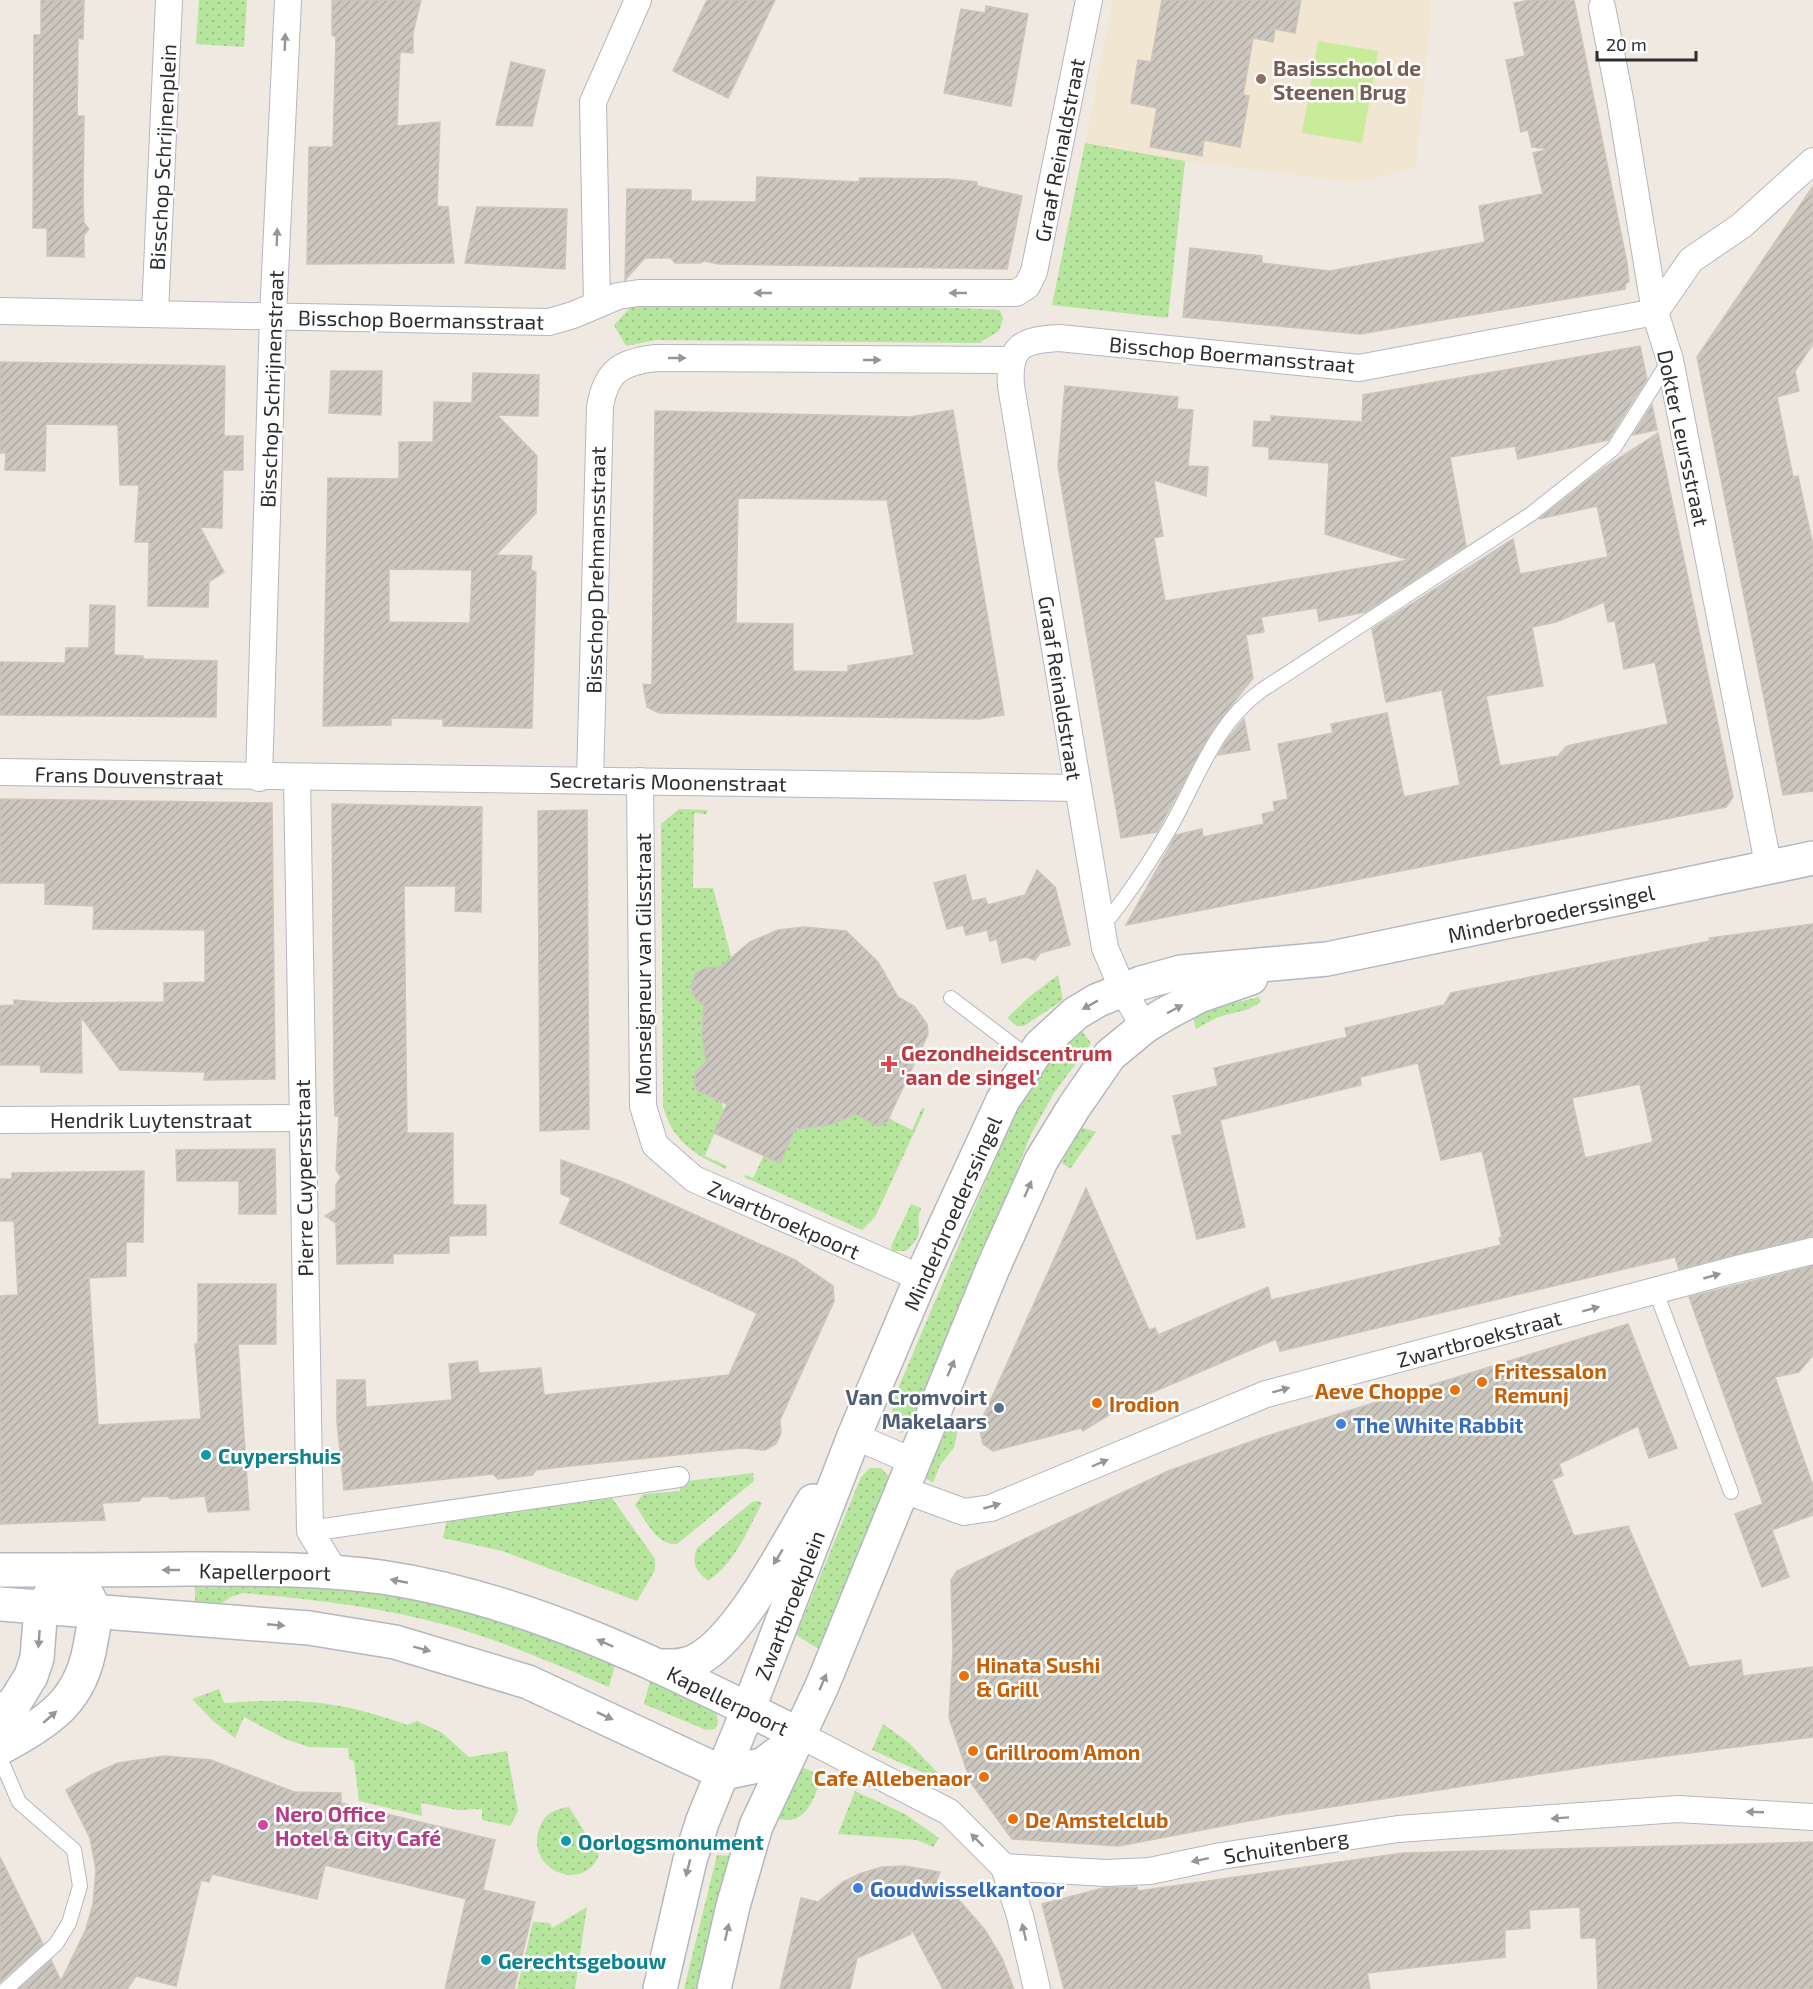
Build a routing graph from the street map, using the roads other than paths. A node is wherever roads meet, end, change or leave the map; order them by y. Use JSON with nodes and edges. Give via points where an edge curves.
{"nodes":[{"id":1,"x":169,"y":0,"type":"edge"},
{"id":2,"x":288,"y":0,"type":"edge"},
{"id":3,"x":638,"y":0,"type":"edge"},
{"id":4,"x":1089,"y":0,"type":"edge"},
{"id":5,"x":1602,"y":7,"type":"dead end"},
{"id":6,"x":1813,"y":161,"type":"edge"},
{"id":7,"x":1016,"y":293,"type":"joint"},
{"id":8,"x":597,"y":303,"type":"junction"},
{"id":9,"x":0,"y":311,"type":"edge"},
{"id":10,"x":1655,"y":312,"type":"junction"},
{"id":11,"x":155,"y":313,"type":"junction"},
{"id":12,"x":273,"y":316,"type":"junction"},
{"id":13,"x":1016,"y":352,"type":"junction"},
{"id":14,"x":1670,"y":360,"type":"junction"},
{"id":15,"x":620,"y":367,"type":"joint"},
{"id":16,"x":0,"y":772,"type":"edge"},
{"id":17,"x":259,"y":778,"type":"junction"},
{"id":18,"x":297,"y":778,"type":"junction"},
{"id":19,"x":590,"y":780,"type":"junction"},
{"id":20,"x":640,"y":781,"type":"junction"},
{"id":21,"x":1077,"y":788,"type":"junction"},
{"id":22,"x":1813,"y":858,"type":"edge"},
{"id":23,"x":1769,"y":868,"type":"junction"},
{"id":24,"x":1101,"y":928,"type":"junction"},
{"id":25,"x":1289,"y":964,"type":"junction"},
{"id":26,"x":1123,"y":990,"type":"junction"},
{"id":27,"x":951,"y":998,"type":"dead end"},
{"id":28,"x":1144,"y":1027,"type":"junction"},
{"id":29,"x":1031,"y":1059,"type":"junction"},
{"id":30,"x":302,"y":1118,"type":"junction"},
{"id":31,"x":0,"y":1120,"type":"edge"},
{"id":32,"x":655,"y":1145,"type":"joint"},
{"id":33,"x":1813,"y":1251,"type":"edge"},
{"id":34,"x":921,"y":1278,"type":"junction"},
{"id":35,"x":1656,"y":1292,"type":"junction"},
{"id":36,"x":854,"y":1436,"type":"junction"},
{"id":37,"x":907,"y":1475,"type":"junction"},
{"id":38,"x":679,"y":1477,"type":"dead end"},
{"id":39,"x":1731,"y":1492,"type":"dead end"},
{"id":40,"x":310,"y":1531,"type":"junction"},
{"id":41,"x":0,"y":1570,"type":"edge"},
{"id":42,"x":71,"y":1570,"type":"junction"},
{"id":43,"x":335,"y":1572,"type":"junction"},
{"id":44,"x":0,"y":1604,"type":"edge"},
{"id":45,"x":41,"y":1607,"type":"junction"},
{"id":46,"x":95,"y":1611,"type":"junction"},
{"id":47,"x":658,"y":1666,"type":"junction"},
{"id":48,"x":748,"y":1710,"type":"junction"},
{"id":49,"x":0,"y":1714,"type":"edge"},
{"id":50,"x":800,"y":1735,"type":"junction"},
{"id":51,"x":0,"y":1748,"type":"edge"},
{"id":52,"x":0,"y":1758,"type":"edge"},
{"id":53,"x":723,"y":1773,"type":"junction"},
{"id":54,"x":1813,"y":1817,"type":"edge"},
{"id":55,"x":1004,"y":1867,"type":"junction"},
{"id":56,"x":6,"y":1989,"type":"edge"},
{"id":57,"x":660,"y":1989,"type":"edge"},
{"id":58,"x":714,"y":1989,"type":"edge"},
{"id":59,"x":1037,"y":1989,"type":"edge"}],
"edges":[{"from":1,"to":11,"type":"street","name":"Bisschop Schrijnenplein"},
{"from":12,"to":2,"type":"street","name":"Bisschop Schrijnenstraat","one_way":true},
{"from":3,"to":8,"type":"street","via":[[593,102]]},
{"from":4,"to":7,"type":"street","name":"Graaf Reinaldstraat","via":[[1034,272],[1027,285]]},
{"from":5,"to":10,"type":"street","name":"Dokter Leursstraat"},
{"from":6,"to":10,"type":"street","via":[[1741,226],[1691,260]]},
{"from":7,"to":8,"type":"street","name":"Bisschop Boermansstraat","one_way":true,"via":[[639,293]]},
{"from":8,"to":12,"type":"street","name":"Bisschop Boermansstraat","via":[[549,322]]},
{"from":9,"to":11,"type":"street","name":"Bisschop Boermansstraat"},
{"from":10,"to":13,"type":"street","name":"Bisschop Boermansstraat","via":[[1359,368],[1059,338],[1040,339]]},
{"from":10,"to":14,"type":"street","name":"Dokter Leursstraat"},
{"from":11,"to":12,"type":"street","name":"Bisschop Boermansstraat"},
{"from":12,"to":17,"type":"street","name":"Bisschop Schrijnenstraat"},
{"from":15,"to":13,"type":"street","name":"Bisschop Boermansstraat","one_way":true,"via":[[656,358]]},
{"from":13,"to":21,"type":"street","name":"Graaf Reinaldstraat","via":[[1011,386]]},
{"from":14,"to":23,"type":"street","name":"Dokter Leursstraat"},
{"from":14,"to":24,"type":"lane","via":[[1614,448],[1531,514],[1241,707],[1224,726],[1128,896]]},
{"from":15,"to":19,"type":"street","name":"Bisschop Drehmansstraat","via":[[603,390],[600,407]]},
{"from":16,"to":17,"type":"street","name":"Frans Douvenstraat"},
{"from":17,"to":18,"type":"street","name":"Secretaris Moonenstraat"},
{"from":18,"to":19,"type":"street","name":"Secretaris Moonenstraat"},
{"from":18,"to":30,"type":"street","name":"Pierre Cuypersstraat"},
{"from":19,"to":20,"type":"street","name":"Secretaris Moonenstraat"},
{"from":20,"to":21,"type":"street","name":"Secretaris Moonenstraat"},
{"from":20,"to":32,"type":"street","name":"Monseigneur van Gilsstraat","via":[[642,1106]]},
{"from":21,"to":24,"type":"street","name":"Graaf Reinaldstraat"},
{"from":22,"to":23,"type":"main road","name":"Minderbroederssingel"},
{"from":23,"to":25,"type":"main road","name":"Minderbroederssingel"},
{"from":24,"to":26,"type":"street","name":"Graaf Reinaldstraat"},
{"from":25,"to":26,"type":"main road","name":"Minderbroederssingel","via":[[1181,972]]},
{"from":28,"to":25,"type":"main road","name":"Minderbroederssingel","one_way":true,"via":[[1199,996]]},
{"from":26,"to":28,"type":"street","name":"Graaf Reinaldstraat"},
{"from":26,"to":29,"type":"main road","name":"Minderbroederssingel","one_way":true,"via":[[1076,1013]]},
{"from":27,"to":29,"type":"lane"},
{"from":37,"to":28,"type":"main road","name":"Minderbroederssingel","one_way":true,"via":[[1041,1161],[1110,1055]]},
{"from":29,"to":34,"type":"main road","name":"Minderbroederssingel","via":[[1003,1100]]},
{"from":30,"to":31,"type":"street","name":"Hendrik Luytenstraat"},
{"from":30,"to":40,"type":"street","name":"Pierre Cuypersstraat"},
{"from":32,"to":34,"type":"street","name":"Zwartbroekpoort","via":[[694,1179]]},
{"from":35,"to":33,"type":"street","name":"Zwartbroekstraat","one_way":true},
{"from":34,"to":36,"type":"main road","name":"Minderbroederssingel"},
{"from":37,"to":35,"type":"street","name":"Zwartbroekstraat","one_way":true,"via":[[964,1512],[991,1508],[1266,1394]]},
{"from":35,"to":39,"type":"lane"},
{"from":36,"to":37,"type":"street","name":"Zwartbroekstraat"},
{"from":36,"to":47,"type":"main road","one_way":true,"via":[[726,1637],[693,1662]]},
{"from":36,"to":48,"type":"main road","name":"Zwartbroekplein"},
{"from":50,"to":37,"type":"main road","one_way":true},
{"from":38,"to":40,"type":"street","name":"Kapellerpoort"},
{"from":40,"to":43,"type":"street"},
{"from":41,"to":42,"type":"main road","name":"Kapellerpoort"},
{"from":43,"to":42,"type":"main road","name":"Kapellerpoort","one_way":true,"via":[[269,1568]]},
{"from":42,"to":45,"type":"main road"},
{"from":42,"to":46,"type":"main road"},
{"from":47,"to":43,"type":"main road","name":"Kapellerpoort","one_way":true,"via":[[519,1610],[455,1592]]},
{"from":44,"to":45,"type":"main road"},
{"from":45,"to":46,"type":"main road"},
{"from":45,"to":49,"type":"main road","one_way":true,"via":[[37,1658],[31,1676],[15,1702]]},
{"from":51,"to":46,"type":"main road","one_way":true,"via":[[44,1723],[69,1700],[88,1663]]},
{"from":46,"to":53,"type":"main road","one_way":true,"via":[[309,1628],[405,1645],[528,1682]]},
{"from":47,"to":48,"type":"main road","name":"Kapellerpoort"},
{"from":48,"to":50,"type":"main road","name":"Kapellerpoort"},
{"from":48,"to":53,"type":"main road","name":"Zwartbroekplein"},
{"from":50,"to":53,"type":"main road","name":"Kapellerpoort","via":[[762,1765]]},
{"from":55,"to":50,"type":"street","one_way":true,"via":[[949,1812]]},
{"from":58,"to":50,"type":"main road","one_way":true,"via":[[756,1826]]},
{"from":52,"to":56,"type":"lane","via":[[19,1802],[74,1850],[80,1886],[69,1923],[56,1944]]},
{"from":53,"to":57,"type":"main road","name":"Zwartbroekplein","one_way":true,"via":[[690,1860]]},
{"from":54,"to":55,"type":"street","name":"Schuitenberg","one_way":true,"via":[[1678,1809],[1398,1828],[1150,1871],[1106,1873]]},
{"from":59,"to":55,"type":"street","one_way":true}]}
